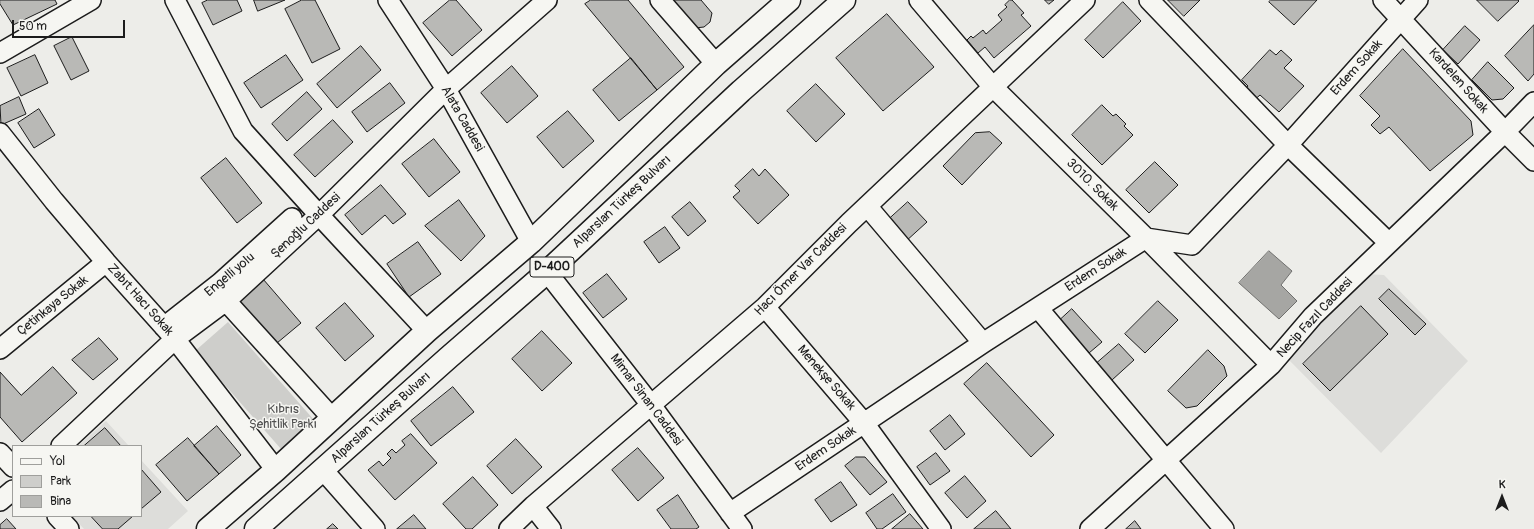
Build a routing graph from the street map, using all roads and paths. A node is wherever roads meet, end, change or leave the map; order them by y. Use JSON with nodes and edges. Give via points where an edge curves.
{"nodes":[{"id":1,"x":91,"y":0,"type":"edge"},
{"id":2,"x":175,"y":0,"type":"edge"},
{"id":3,"x":388,"y":0,"type":"edge"},
{"id":4,"x":546,"y":0,"type":"edge"},
{"id":5,"x":660,"y":0,"type":"edge"},
{"id":6,"x":790,"y":0,"type":"edge"},
{"id":7,"x":844,"y":0,"type":"edge"},
{"id":8,"x":919,"y":0,"type":"edge"},
{"id":9,"x":1084,"y":0,"type":"edge"},
{"id":10,"x":1149,"y":0,"type":"edge"},
{"id":11,"x":1383,"y":0,"type":"edge"},
{"id":12,"x":1418,"y":0,"type":"edge"},
{"id":13,"x":1402,"y":19,"type":"junction"},
{"id":14,"x":0,"y":53,"type":"edge"},
{"id":15,"x":716,"y":64,"type":"junction"},
{"id":16,"x":992,"y":86,"type":"junction"},
{"id":17,"x":446,"y":89,"type":"junction"},
{"id":18,"x":1534,"y":102,"type":"edge"},
{"id":19,"x":0,"y":132,"type":"edge"},
{"id":20,"x":1505,"y":132,"type":"junction"},
{"id":21,"x":1288,"y":145,"type":"junction"},
{"id":22,"x":1534,"y":161,"type":"edge"},
{"id":23,"x":867,"y":206,"type":"junction"},
{"id":24,"x":319,"y":215,"type":"junction"},
{"id":25,"x":292,"y":218,"type":"dead end"},
{"id":26,"x":1146,"y":238,"type":"junction"},
{"id":27,"x":531,"y":242,"type":"junction"},
{"id":28,"x":1389,"y":243,"type":"junction"},
{"id":29,"x":106,"y":262,"type":"junction"},
{"id":30,"x":547,"y":272,"type":"junction"},
{"id":31,"x":226,"y":301,"type":"junction"},
{"id":32,"x":765,"y":307,"type":"junction"},
{"id":33,"x":1038,"y":308,"type":"junction"},
{"id":34,"x":427,"y":331,"type":"junction"},
{"id":35,"x":169,"y":333,"type":"junction"},
{"id":36,"x":983,"y":343,"type":"junction"},
{"id":37,"x":0,"y":349,"type":"edge"},
{"id":38,"x":1271,"y":365,"type":"junction"},
{"id":39,"x":651,"y":405,"type":"junction"},
{"id":40,"x":332,"y":418,"type":"junction"},
{"id":41,"x":864,"y":423,"type":"junction"},
{"id":42,"x":62,"y":445,"type":"edge"},
{"id":43,"x":0,"y":453,"type":"edge"},
{"id":44,"x":1165,"y":461,"type":"junction"},
{"id":45,"x":12,"y":466,"type":"edge"},
{"id":46,"x":276,"y":470,"type":"junction"},
{"id":47,"x":324,"y":470,"type":"junction"},
{"id":48,"x":12,"y":491,"type":"edge"},
{"id":49,"x":0,"y":501,"type":"edge"},
{"id":50,"x":533,"y":506,"type":"junction"},
{"id":51,"x":730,"y":513,"type":"junction"},
{"id":52,"x":58,"y":517,"type":"edge"},
{"id":53,"x":1092,"y":528,"type":"edge"},
{"id":54,"x":69,"y":529,"type":"edge"},
{"id":55,"x":208,"y":529,"type":"edge"},
{"id":56,"x":256,"y":529,"type":"edge"},
{"id":57,"x":375,"y":529,"type":"edge"},
{"id":58,"x":509,"y":529,"type":"edge"},
{"id":59,"x":551,"y":529,"type":"edge"},
{"id":60,"x":742,"y":529,"type":"edge"},
{"id":61,"x":941,"y":529,"type":"edge"},
{"id":62,"x":1224,"y":529,"type":"edge"}],
"edges":[{"from":1,"to":14,"type":"street"},
{"from":2,"to":24,"type":"street","via":[[244,131]]},
{"from":3,"to":17,"type":"street","name":"Alata Caddesi"},
{"from":4,"to":17,"type":"street","name":"Şenoğlu Caddesi"},
{"from":5,"to":15,"type":"street"},
{"from":6,"to":15,"type":"highway","number":"D-400"},
{"from":7,"to":30,"type":"highway","name":"Alparslan Türkeş Bulvarı","number":"D-400","via":[[741,91]]},
{"from":8,"to":16,"type":"street","name":"3010. Sokak"},
{"from":9,"to":16,"type":"street","name":"Hacı Ömer Var Caddesi"},
{"from":10,"to":21,"type":"street"},
{"from":11,"to":13,"type":"street","name":"Kardelen Sokak"},
{"from":12,"to":13,"type":"street","name":"Erdem Sokak"},
{"from":13,"to":20,"type":"street","name":"Kardelen Sokak"},
{"from":13,"to":21,"type":"street","name":"Erdem Sokak"},
{"from":15,"to":27,"type":"highway","number":"D-400"},
{"from":16,"to":23,"type":"street","name":"Hacı Ömer Var Caddesi"},
{"from":16,"to":26,"type":"street","name":"3010. Sokak"},
{"from":17,"to":24,"type":"street","name":"Şenoğlu Caddesi"},
{"from":17,"to":27,"type":"street","name":"Alata Caddesi"},
{"from":18,"to":20,"type":"street","name":"Necip Fazıl Caddesi"},
{"from":19,"to":29,"type":"street","name":"Zabıt Hacı Sokak"},
{"from":20,"to":22,"type":"street","name":"Kardelen Sokak"},
{"from":20,"to":28,"type":"street","name":"Necip Fazıl Caddesi"},
{"from":21,"to":26,"type":"street","name":"Erdem Sokak","via":[[1192,245]]},
{"from":21,"to":28,"type":"street"},
{"from":23,"to":32,"type":"street","name":"Hacı Ömer Var Caddesi"},
{"from":23,"to":36,"type":"street"},
{"from":24,"to":31,"type":"street","name":"Şenoğlu Caddesi"},
{"from":24,"to":34,"type":"street"},
{"from":25,"to":35,"type":"street","name":"Engelli yolu"},
{"from":26,"to":33,"type":"street","name":"Erdem Sokak"},
{"from":26,"to":38,"type":"street","name":"3010. Sokak"},
{"from":27,"to":34,"type":"highway","number":"D-400"},
{"from":28,"to":38,"type":"street","name":"Necip Fazıl Caddesi","via":[[1313,316]]},
{"from":29,"to":35,"type":"street","name":"Zabıt Hacı Sokak"},
{"from":29,"to":37,"type":"street","name":"Çetinkaya Sokak"},
{"from":30,"to":39,"type":"street","name":"Mimar Sinan Caddesi"},
{"from":30,"to":47,"type":"highway","name":"Alparslan Türkeş Bulvarı","number":"D-400"},
{"from":31,"to":35,"type":"street","name":"Şenoğlu Caddesi"},
{"from":31,"to":40,"type":"street"},
{"from":32,"to":39,"type":"street","name":"Hacı Ömer Var Caddesi"},
{"from":32,"to":41,"type":"street","name":"Menekşe Sokak"},
{"from":33,"to":36,"type":"street","name":"Erdem Sokak"},
{"from":33,"to":44,"type":"street"},
{"from":34,"to":40,"type":"highway","number":"D-400"},
{"from":35,"to":42,"type":"street","name":"Şenoğlu Caddesi"},
{"from":35,"to":46,"type":"street","name":"Zabıt Hacı Sokak"},
{"from":36,"to":41,"type":"street","name":"Erdem Sokak"},
{"from":38,"to":44,"type":"street","name":"Necip Fazıl Caddesi"},
{"from":39,"to":50,"type":"street","name":"Hacı Ömer Var Caddesi"},
{"from":39,"to":51,"type":"street","name":"Mimar Sinan Caddesi"},
{"from":40,"to":46,"type":"highway","number":"D-400"},
{"from":41,"to":51,"type":"street","name":"Erdem Sokak"},
{"from":41,"to":61,"type":"street","name":"Menekşe Sokak"},
{"from":43,"to":45,"type":"street"},
{"from":44,"to":53,"type":"street","name":"Necip Fazıl Caddesi"},
{"from":44,"to":62,"type":"street"},
{"from":46,"to":55,"type":"highway","number":"D-400"},
{"from":47,"to":56,"type":"highway","name":"Alparslan Türkeş Bulvarı","number":"D-400"},
{"from":47,"to":57,"type":"street"},
{"from":48,"to":49,"type":"street"},
{"from":50,"to":58,"type":"street","name":"Hacı Ömer Var Caddesi"},
{"from":50,"to":59,"type":"street"},
{"from":51,"to":60,"type":"street","name":"Mimar Sinan Caddesi"},
{"from":52,"to":54,"type":"street"}]}
